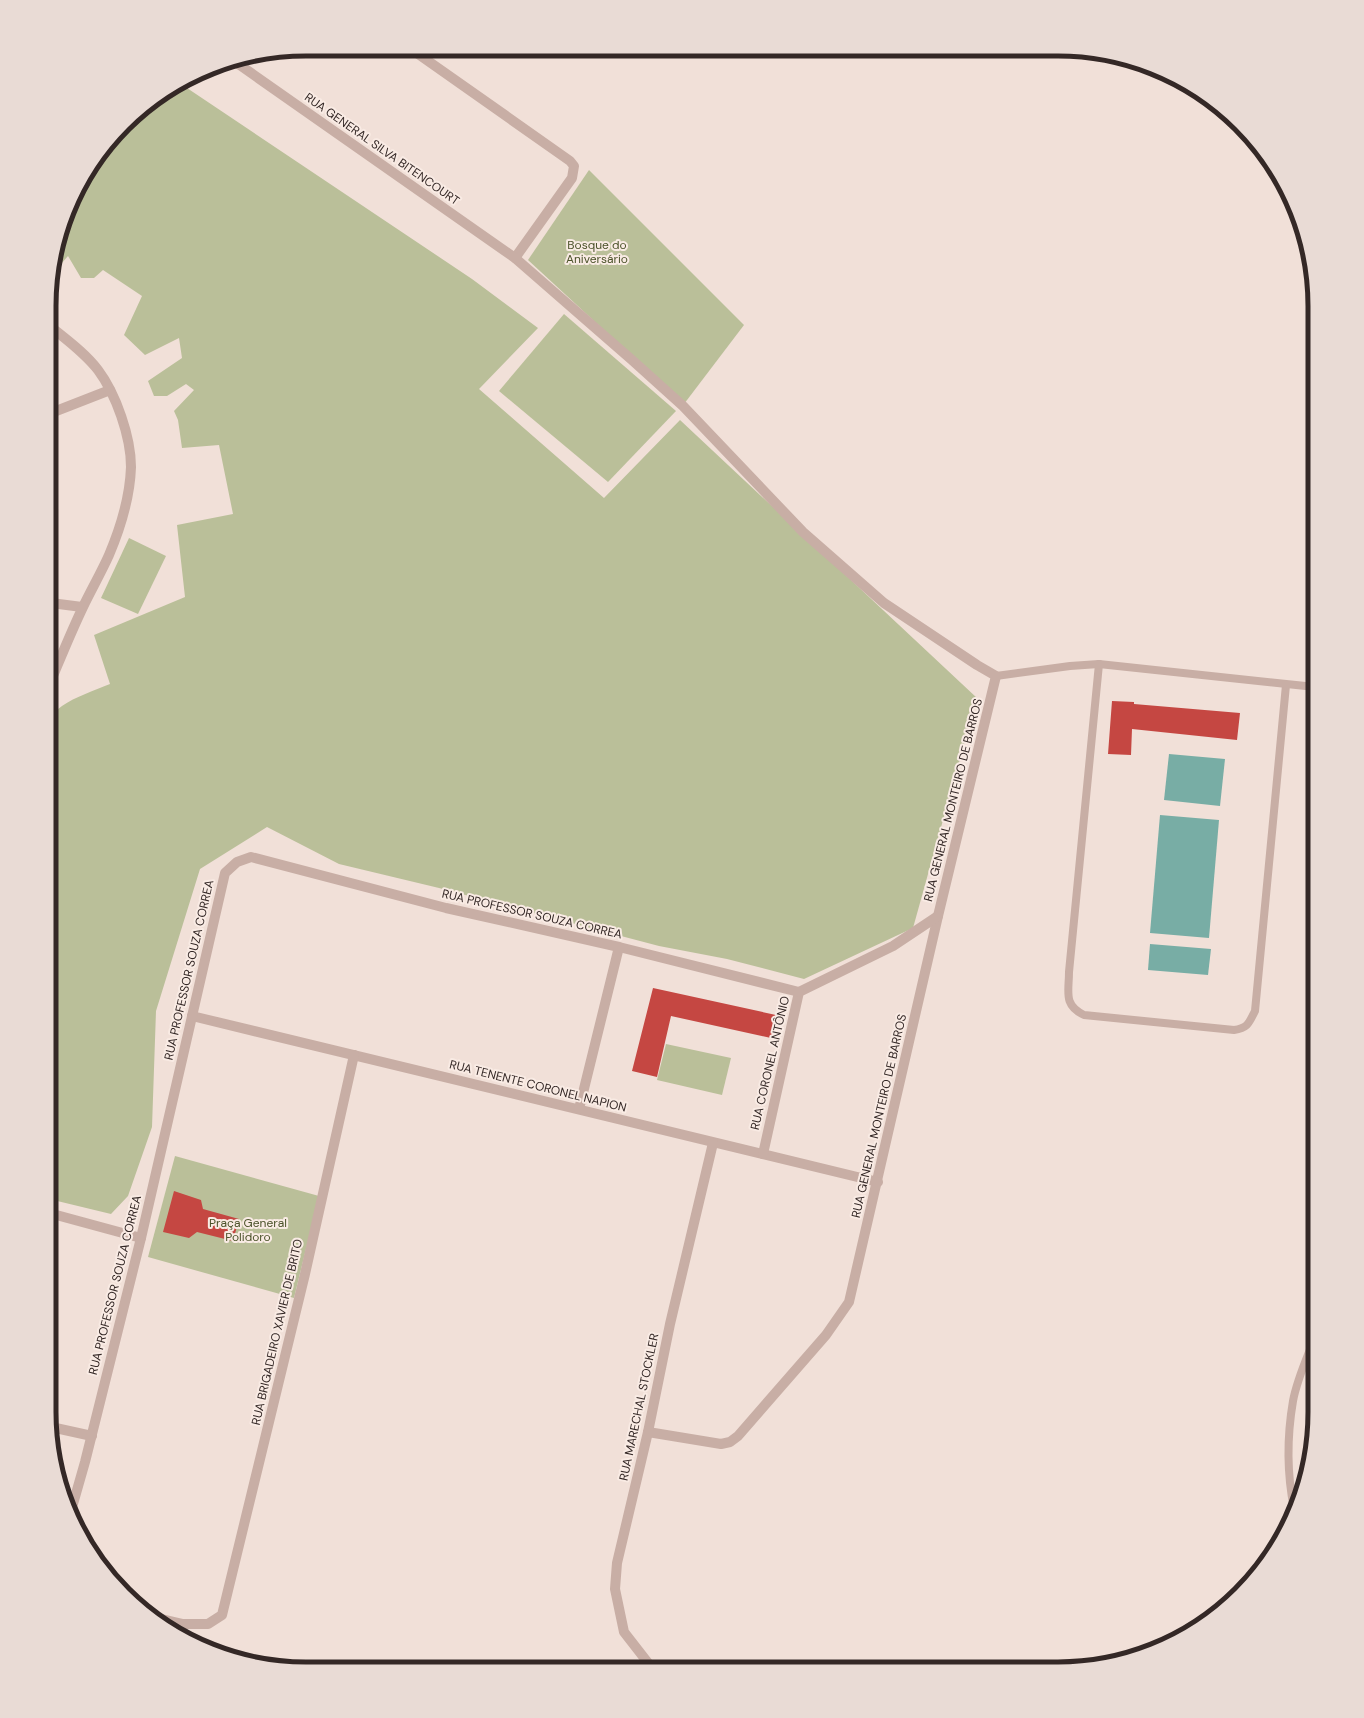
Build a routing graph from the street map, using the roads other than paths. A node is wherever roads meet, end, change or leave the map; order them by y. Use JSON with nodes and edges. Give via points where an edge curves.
{"nodes":[{"id":1,"x":421,"y":56,"type":"edge"},
{"id":2,"x":240,"y":65,"type":"edge"},
{"id":3,"x":515,"y":258,"type":"junction"},
{"id":4,"x":56,"y":331,"type":"edge"},
{"id":5,"x":110,"y":390,"type":"junction"},
{"id":6,"x":56,"y":411,"type":"edge"},
{"id":7,"x":56,"y":604,"type":"edge"},
{"id":8,"x":82,"y":607,"type":"junction"},
{"id":9,"x":1099,"y":664,"type":"junction"},
{"id":10,"x":56,"y":669,"type":"edge"},
{"id":11,"x":996,"y":676,"type":"junction"},
{"id":12,"x":1286,"y":685,"type":"junction"},
{"id":13,"x":1308,"y":687,"type":"edge"},
{"id":14,"x":938,"y":916,"type":"junction"},
{"id":15,"x":619,"y":947,"type":"junction"},
{"id":16,"x":799,"y":992,"type":"junction"},
{"id":17,"x":192,"y":1016,"type":"junction"},
{"id":18,"x":354,"y":1055,"type":"junction"},
{"id":19,"x":579,"y":1109,"type":"junction"},
{"id":20,"x":713,"y":1143,"type":"junction"},
{"id":21,"x":763,"y":1154,"type":"junction"},
{"id":22,"x":878,"y":1182,"type":"junction"},
{"id":23,"x":56,"y":1215,"type":"edge"},
{"id":24,"x":141,"y":1238,"type":"junction"},
{"id":25,"x":1308,"y":1355,"type":"edge"},
{"id":26,"x":57,"y":1428,"type":"edge"},
{"id":27,"x":648,"y":1432,"type":"junction"},
{"id":28,"x":92,"y":1436,"type":"junction"},
{"id":29,"x":1292,"y":1500,"type":"edge"},
{"id":30,"x":73,"y":1503,"type":"edge"},
{"id":31,"x":168,"y":1620,"type":"edge"},
{"id":32,"x":647,"y":1662,"type":"edge"}],
"edges":[{"from":1,"to":3,"type":"street","via":[[574,166],[572,178]]},
{"from":2,"to":3,"type":"street","name":"RUA GENERAL SILVA BITENCOURT"},
{"from":3,"to":11,"type":"street","name":"RUA GENERAL SILVA BITENCOURT","via":[[683,406],[803,532],[884,603]]},
{"from":4,"to":5,"type":"street","via":[[93,365]]},
{"from":5,"to":6,"type":"street"},
{"from":5,"to":8,"type":"street","via":[[123,420],[131,466],[122,516],[109,555]]},
{"from":7,"to":8,"type":"street"},
{"from":8,"to":10,"type":"street"},
{"from":9,"to":11,"type":"lane"},
{"from":9,"to":12,"type":"lane"},
{"from":9,"to":12,"type":"lane","via":[[1070,964],[1069,1002],[1075,1010],[1084,1015],[1234,1030],[1244,1029],[1250,1022],[1255,1011]]},
{"from":11,"to":14,"type":"street","name":"RUA GENERAL MONTEIRO DE BARROS"},
{"from":12,"to":13,"type":"lane"},
{"from":14,"to":16,"type":"street","name":"RUA CORONEL ANTÔNIO","via":[[893,946]]},
{"from":14,"to":22,"type":"street","name":"RUA GENERAL MONTEIRO DE BARROS"},
{"from":15,"to":16,"type":"street","name":"RUA PROFESSOR SOUZA CORREA"},
{"from":15,"to":17,"type":"street","name":"RUA PROFESSOR SOUZA CORREA","via":[[446,908],[251,857],[237,862],[225,873]]},
{"from":15,"to":19,"type":"street"},
{"from":16,"to":21,"type":"street","name":"RUA CORONEL ANTÔNIO"},
{"from":17,"to":18,"type":"street","name":"RUA TENENTE CORONEL NAPION"},
{"from":17,"to":24,"type":"street","name":"RUA PROFESSOR SOUZA CORREA"},
{"from":18,"to":19,"type":"street","name":"RUA TENENTE CORONEL NAPION"},
{"from":18,"to":31,"type":"street","name":"RUA BRIGADEIRO XAVIER DE BRITO","via":[[305,1274],[222,1615],[208,1624],[183,1624]]},
{"from":19,"to":20,"type":"street","name":"RUA TENENTE CORONEL NAPION"},
{"from":20,"to":21,"type":"street","name":"RUA TENENTE CORONEL NAPION"},
{"from":20,"to":27,"type":"street","name":"RUA MARECHAL STOCKLER","via":[[670,1324]]},
{"from":21,"to":22,"type":"street","name":"RUA TENENTE CORONEL NAPION"},
{"from":22,"to":27,"type":"street","name":"RUA GENERAL MONTEIRO DE BARROS","via":[[849,1302],[826,1335],[738,1436],[730,1442],[721,1444]]},
{"from":23,"to":24,"type":"street"},
{"from":24,"to":28,"type":"street","name":"RUA PROFESSOR SOUZA CORREA"},
{"from":25,"to":29,"type":"lane","via":[[1293,1400],[1288,1437]]},
{"from":26,"to":28,"type":"street"},
{"from":27,"to":32,"type":"street","name":"RUA MARECHAL STOCKLER","via":[[617,1563],[615,1589],[624,1632]]},
{"from":28,"to":30,"type":"street","name":"RUA PROFESSOR SOUZA CORREA"}]}
